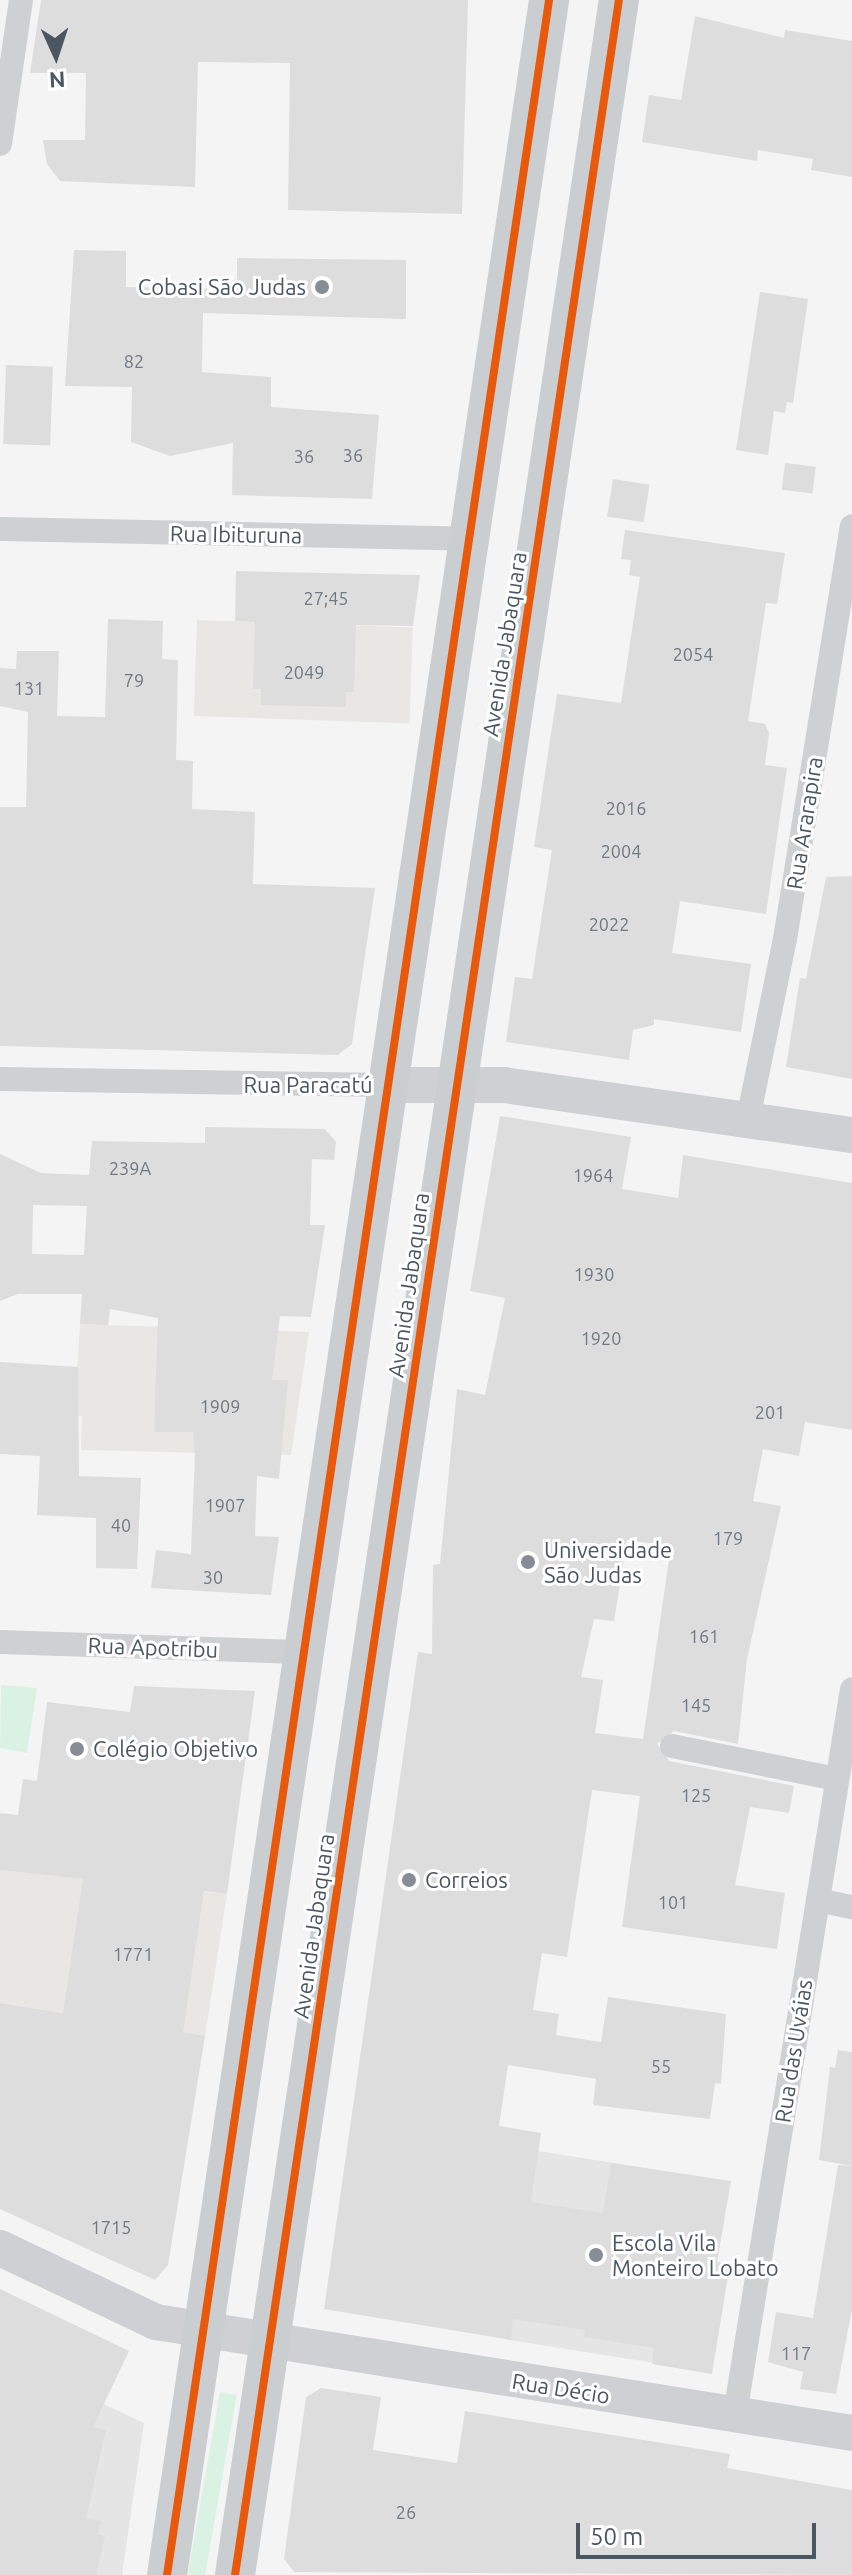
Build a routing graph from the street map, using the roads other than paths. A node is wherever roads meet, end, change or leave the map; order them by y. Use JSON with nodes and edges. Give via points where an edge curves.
{"nodes":[{"id":1,"x":21,"y":0,"type":"edge"},
{"id":2,"x":549,"y":0,"type":"edge"},
{"id":3,"x":619,"y":0,"type":"edge"},
{"id":4,"x":0,"y":144,"type":"edge"},
{"id":5,"x":852,"y":526,"type":"edge"},
{"id":6,"x":0,"y":529,"type":"edge"},
{"id":7,"x":471,"y":539,"type":"junction"},
{"id":8,"x":0,"y":1079,"type":"edge"},
{"id":9,"x":457,"y":1082,"type":"junction"},
{"id":10,"x":389,"y":1085,"type":"junction"},
{"id":11,"x":748,"y":1119,"type":"junction"},
{"id":12,"x":852,"y":1135,"type":"edge"},
{"id":13,"x":0,"y":1642,"type":"edge"},
{"id":14,"x":306,"y":1652,"type":"junction"},
{"id":15,"x":852,"y":1689,"type":"edge"},
{"id":16,"x":672,"y":1746,"type":"dead end"},
{"id":17,"x":837,"y":1779,"type":"junction"},
{"id":18,"x":818,"y":1900,"type":"junction"},
{"id":19,"x":852,"y":1907,"type":"edge"},
{"id":20,"x":0,"y":2248,"type":"edge"},
{"id":21,"x":203,"y":2331,"type":"junction"},
{"id":22,"x":269,"y":2343,"type":"junction"},
{"id":23,"x":735,"y":2414,"type":"junction"},
{"id":24,"x":852,"y":2433,"type":"edge"},
{"id":25,"x":167,"y":2575,"type":"edge"},
{"id":26,"x":235,"y":2575,"type":"edge"}],
"edges":[{"from":1,"to":4,"type":"street"},
{"from":2,"to":7,"type":"main road"},
{"from":3,"to":9,"type":"main road","name":"Avenida Jabaquara"},
{"from":5,"to":11,"type":"street","name":"Rua Ararapira","via":[[785,939]]},
{"from":6,"to":7,"type":"street","name":"Rua Ibituruna"},
{"from":7,"to":10,"type":"main road"},
{"from":8,"to":10,"type":"street","name":"Rua Paracatú"},
{"from":9,"to":10,"type":"street","name":"Rua Paracatú"},
{"from":9,"to":11,"type":"street","name":"Rua Paracatú"},
{"from":9,"to":22,"type":"main road","name":"Avenida Jabaquara"},
{"from":10,"to":14,"type":"main road"},
{"from":11,"to":12,"type":"street","name":"Rua Paracatú"},
{"from":13,"to":14,"type":"street","name":"Rua Apotribu"},
{"from":14,"to":21,"type":"main road"},
{"from":15,"to":17,"type":"street","name":"Rua das Uváias"},
{"from":16,"to":17,"type":"street"},
{"from":17,"to":18,"type":"street","name":"Rua das Uváias"},
{"from":18,"to":19,"type":"street"},
{"from":18,"to":23,"type":"street","name":"Rua das Uváias"},
{"from":20,"to":21,"type":"street","name":"Rua Décio","via":[[156,2322]]},
{"from":21,"to":22,"type":"street","name":"Rua Décio"},
{"from":21,"to":25,"type":"main road"},
{"from":22,"to":23,"type":"street","name":"Rua Décio"},
{"from":22,"to":26,"type":"main road","name":"Avenida Jabaquara"},
{"from":23,"to":24,"type":"street","name":"Rua Décio"}]}
